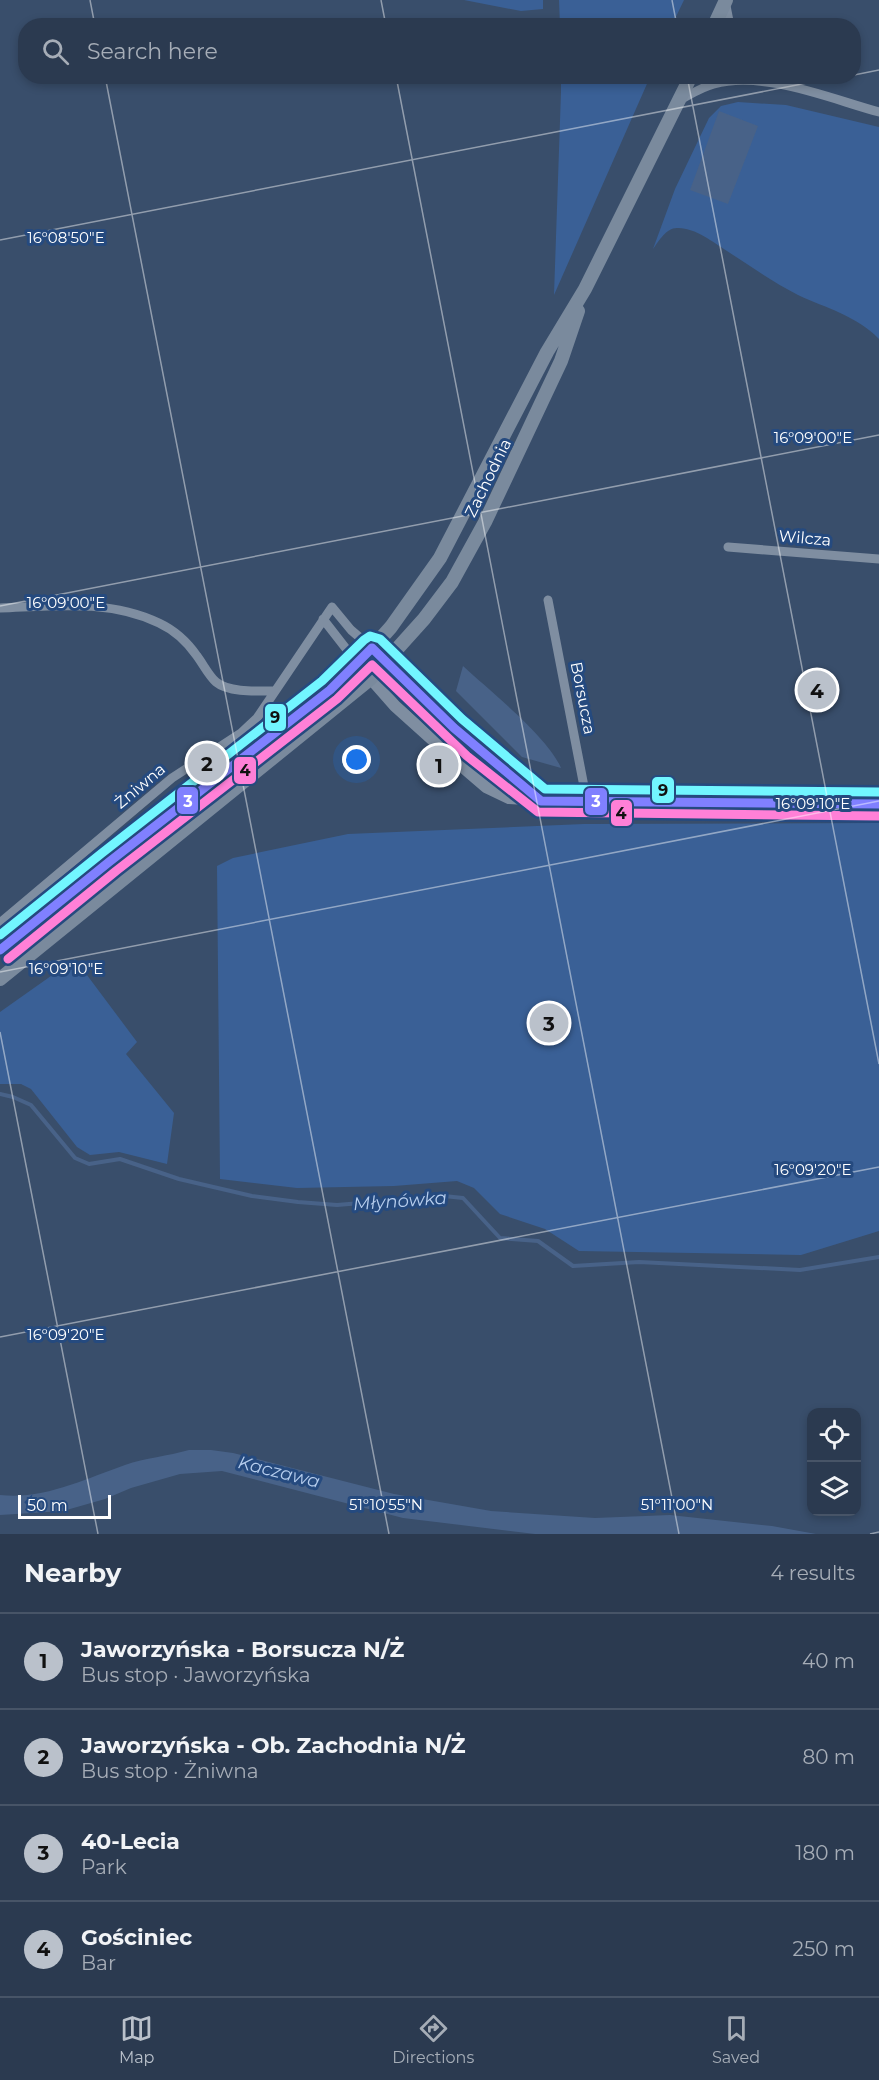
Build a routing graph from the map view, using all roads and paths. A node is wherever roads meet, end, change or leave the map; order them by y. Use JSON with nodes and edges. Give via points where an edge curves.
{"nodes":[{"id":1,"x":726,"y":1,"type":"edge"},
{"id":2,"x":718,"y":18,"type":"edge"},
{"id":3,"x":729,"y":18,"type":"edge"},
{"id":4,"x":687,"y":84,"type":"edge"},
{"id":5,"x":714,"y":84,"type":"edge"},
{"id":6,"x":783,"y":84,"type":"edge"},
{"id":7,"x":680,"y":100,"type":"junction"},
{"id":8,"x":879,"y":112,"type":"edge"},
{"id":9,"x":585,"y":289,"type":"junction"},
{"id":10,"x":728,"y":547,"type":"dead end"},
{"id":11,"x":879,"y":559,"type":"edge"},
{"id":12,"x":548,"y":600,"type":"dead end"},
{"id":13,"x":0,"y":608,"type":"edge"},
{"id":14,"x":323,"y":619,"type":"junction"},
{"id":15,"x":372,"y":648,"type":"junction"},
{"id":16,"x":386,"y":662,"type":"junction"},
{"id":17,"x":358,"y":664,"type":"junction"},
{"id":18,"x":370,"y":679,"type":"junction"},
{"id":19,"x":275,"y":691,"type":"junction"},
{"id":20,"x":541,"y":801,"type":"junction"},
{"id":21,"x":587,"y":802,"type":"junction"},
{"id":22,"x":879,"y":804,"type":"edge"},
{"id":23,"x":0,"y":923,"type":"edge"},
{"id":24,"x":0,"y":950,"type":"edge"},
{"id":25,"x":0,"y":980,"type":"edge"}],
"edges":[{"from":1,"to":2,"type":"main road"},
{"from":1,"to":3,"type":"street"},
{"from":4,"to":7,"type":"main road","name":"Zachodnia"},
{"from":5,"to":7,"type":"street"},
{"from":6,"to":8,"type":"street"},
{"from":7,"to":9,"type":"main road","name":"Zachodnia"},
{"from":9,"to":15,"type":"main road","name":"Zachodnia","via":[[547,352],[440,558]]},
{"from":9,"to":16,"type":"main road","name":"Zachodnia","via":[[561,361],[480,532],[452,582]]},
{"from":10,"to":11,"type":"street","name":"Wilcza"},
{"from":12,"to":21,"type":"street","name":"Borsucza"},
{"from":13,"to":19,"type":"street","via":[[65,605],[124,612],[160,624],[182,638],[217,683],[236,690]]},
{"from":14,"to":15,"type":"street","name":"Żniwna","via":[[332,607]]},
{"from":14,"to":17,"type":"street"},
{"from":14,"to":19,"type":"street","name":"Żniwna"},
{"from":15,"to":16,"type":"street"},
{"from":15,"to":17,"type":"main road","name":"Zachodnia"},
{"from":16,"to":18,"type":"main road","name":"Zachodnia"},
{"from":16,"to":20,"type":"street","via":[[507,775]]},
{"from":17,"to":18,"type":"street"},
{"from":17,"to":24,"type":"main road","name":"Zachodnia"},
{"from":18,"to":20,"type":"street","via":[[486,787],[509,798]]},
{"from":18,"to":25,"type":"main road","name":"Zachodnia"},
{"from":19,"to":23,"type":"street","name":"Żniwna","via":[[241,733],[172,778]]},
{"from":20,"to":21,"type":"street"},
{"from":21,"to":22,"type":"street"}]}
